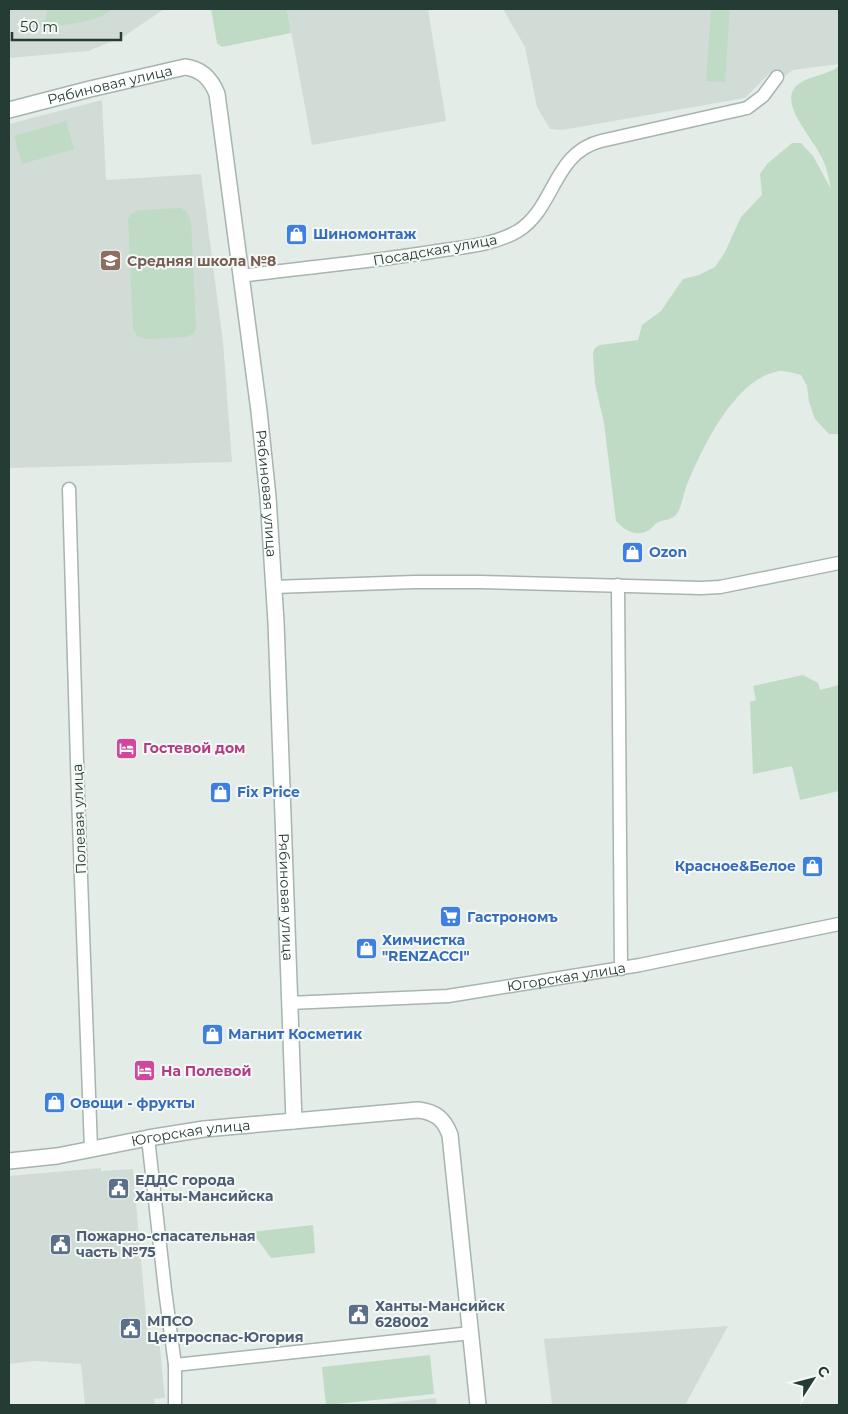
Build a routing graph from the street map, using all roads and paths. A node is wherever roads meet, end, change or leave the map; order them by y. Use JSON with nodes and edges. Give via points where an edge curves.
{"nodes":[{"id":1,"x":777,"y":77,"type":"dead end"},
{"id":2,"x":9,"y":110,"type":"edge"},
{"id":3,"x":240,"y":276,"type":"junction"},
{"id":4,"x":69,"y":490,"type":"dead end"},
{"id":5,"x":839,"y":563,"type":"edge"},
{"id":6,"x":618,"y":585,"type":"junction"},
{"id":7,"x":274,"y":587,"type":"junction"},
{"id":8,"x":839,"y":924,"type":"edge"},
{"id":9,"x":621,"y":969,"type":"junction"},
{"id":10,"x":289,"y":1003,"type":"junction"},
{"id":11,"x":294,"y":1121,"type":"junction"},
{"id":12,"x":148,"y":1138,"type":"junction"},
{"id":13,"x":91,"y":1149,"type":"junction"},
{"id":14,"x":9,"y":1161,"type":"edge"},
{"id":15,"x":471,"y":1333,"type":"junction"},
{"id":16,"x":175,"y":1365,"type":"junction"},
{"id":17,"x":175,"y":1405,"type":"edge"},
{"id":18,"x":478,"y":1405,"type":"edge"}],
"edges":[{"from":1,"to":3,"type":"street","name":"Посадская улица","via":[[763,96],[748,108],[584,147],[568,161],[536,214],[507,237],[413,255]]},
{"from":2,"to":3,"type":"street","name":"Рябиновая улица","via":[[176,68],[194,68],[202,72],[217,94]]},
{"from":3,"to":7,"type":"street","name":"Рябиновая улица","via":[[259,412]]},
{"from":4,"to":13,"type":"street","name":"Полевая улица"},
{"from":5,"to":6,"type":"street","via":[[720,587]]},
{"from":6,"to":7,"type":"street","via":[[423,582]]},
{"from":6,"to":9,"type":"street"},
{"from":7,"to":10,"type":"street","name":"Рябиновая улица"},
{"from":8,"to":9,"type":"street","name":"Югорская улица"},
{"from":9,"to":10,"type":"street","name":"Югорская улица","via":[[419,999]]},
{"from":10,"to":11,"type":"street","name":"Рябиновая улица"},
{"from":11,"to":12,"type":"street","name":"Югорская улица"},
{"from":11,"to":15,"type":"street","name":"Югорская улица","via":[[418,1110],[437,1115],[450,1135]]},
{"from":12,"to":13,"type":"street","name":"Югорская улица"},
{"from":12,"to":16,"type":"street"},
{"from":13,"to":14,"type":"street","name":"Югорская улица"},
{"from":15,"to":16,"type":"street"},
{"from":15,"to":18,"type":"street"},
{"from":16,"to":17,"type":"street"}]}
